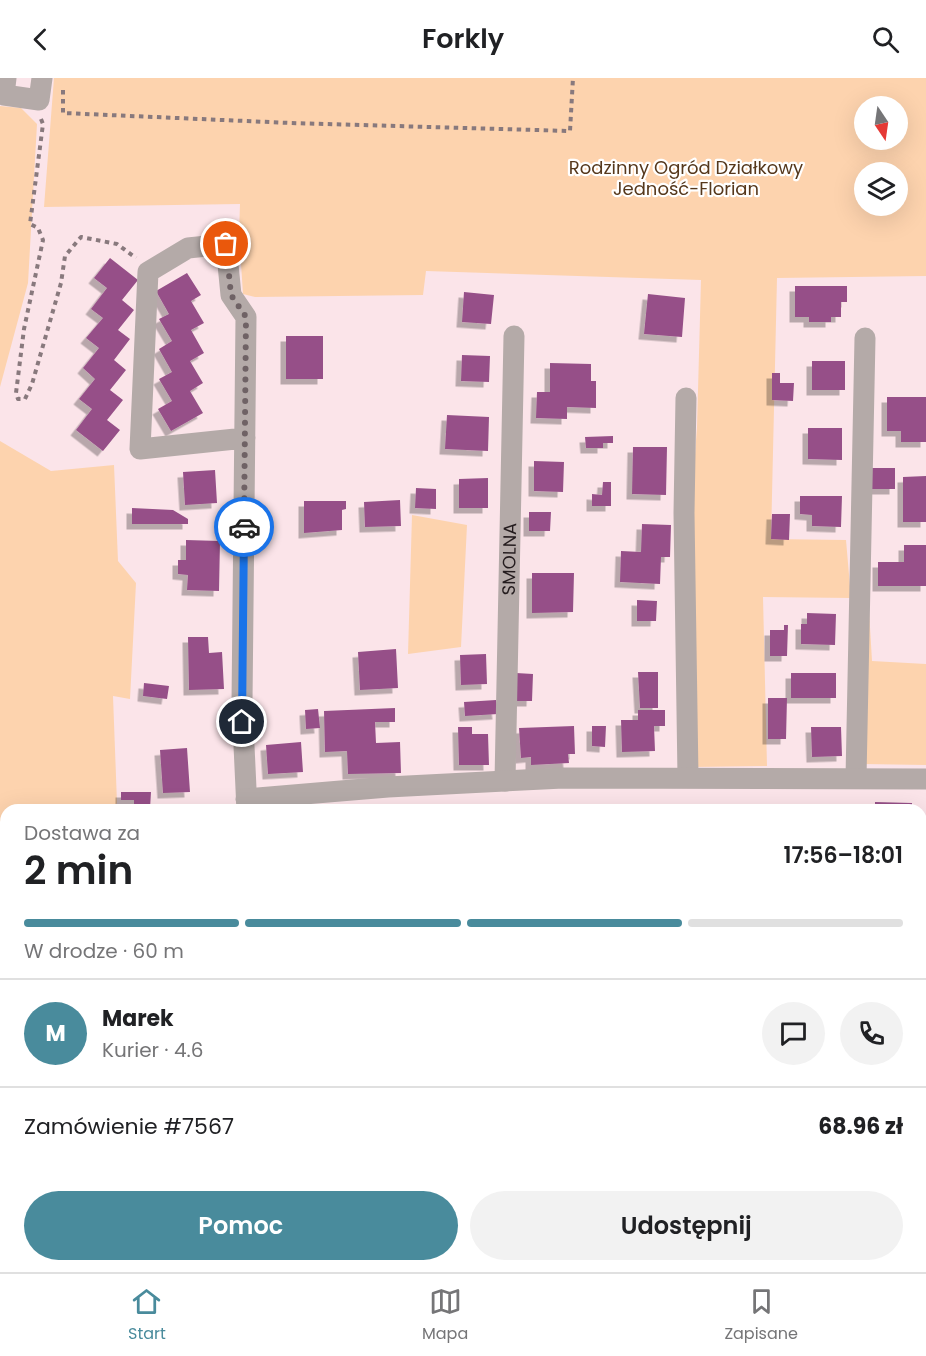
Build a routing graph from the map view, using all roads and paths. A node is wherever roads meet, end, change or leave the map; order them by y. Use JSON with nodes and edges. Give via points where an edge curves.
{"nodes":[{"id":1,"x":6,"y":78,"type":"edge"},
{"id":2,"x":42,"y":78,"type":"edge"},
{"id":3,"x":573,"y":78,"type":"edge"},
{"id":4,"x":63,"y":90,"type":"dead end"},
{"id":5,"x":30,"y":99,"type":"junction"},
{"id":6,"x":148,"y":272,"type":"junction"},
{"id":7,"x":514,"y":336,"type":"dead end"},
{"id":8,"x":865,"y":338,"type":"dead end"},
{"id":9,"x":686,"y":398,"type":"dead end"},
{"id":10,"x":245,"y":438,"type":"junction"},
{"id":11,"x":688,"y":777,"type":"junction"},
{"id":12,"x":856,"y":778,"type":"junction"},
{"id":13,"x":926,"y":779,"type":"edge"},
{"id":14,"x":506,"y":781,"type":"junction"},
{"id":15,"x":246,"y":804,"type":"edge"}],
"edges":[{"from":1,"to":5,"type":"street","via":[[4,95]]},
{"from":2,"to":5,"type":"street","via":[[39,100]]},
{"from":3,"to":4,"type":"path","via":[[570,131],[63,113]]},
{"from":5,"to":6,"type":"path","via":[[30,106],[43,124],[30,224],[38,228],[43,240],[24,329],[15,393],[18,399],[25,399],[32,384],[65,256],[81,237],[117,244]]},
{"from":6,"to":10,"type":"street","via":[[140,449]]},
{"from":6,"to":10,"type":"street","via":[[188,248],[226,244],[231,295],[246,317]]},
{"from":7,"to":14,"type":"street","name":"SMOLNA"},
{"from":8,"to":12,"type":"street"},
{"from":9,"to":11,"type":"street"},
{"from":10,"to":15,"type":"street","via":[[242,703]]},
{"from":11,"to":12,"type":"street"},
{"from":11,"to":14,"type":"street"},
{"from":12,"to":13,"type":"street"},
{"from":14,"to":15,"type":"street","via":[[289,794]]}]}
